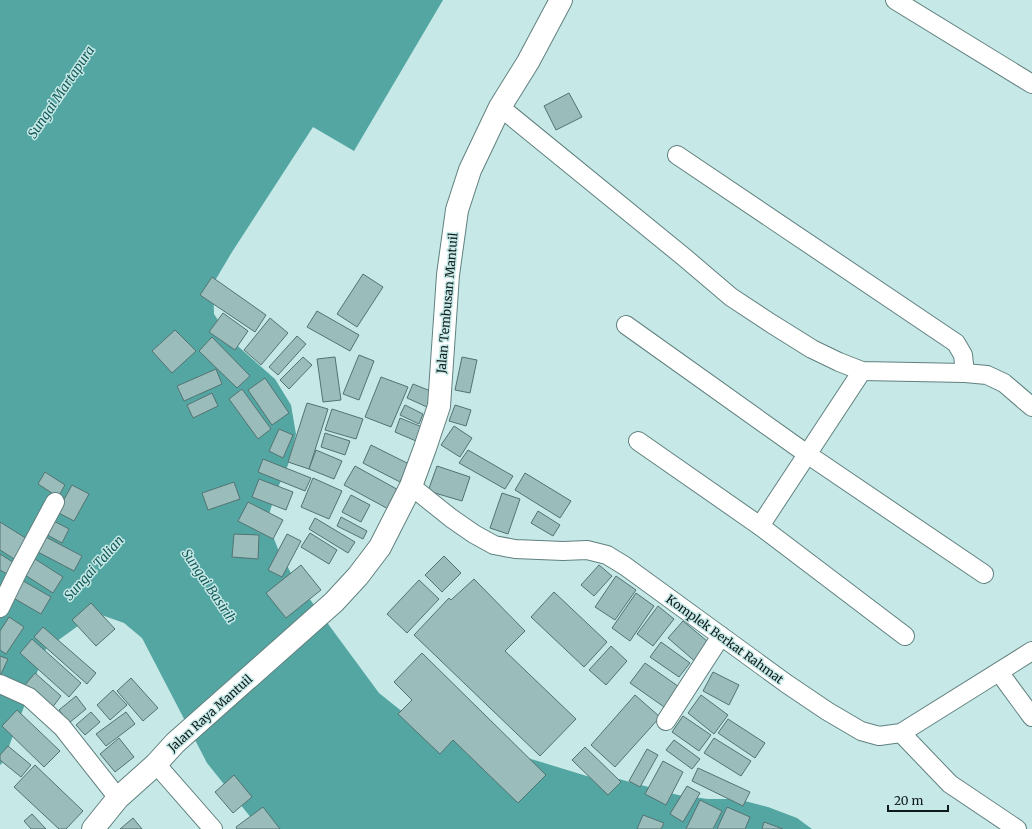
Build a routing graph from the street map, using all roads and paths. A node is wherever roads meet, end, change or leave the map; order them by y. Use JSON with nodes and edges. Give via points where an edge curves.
{"nodes":[{"id":1,"x":561,"y":0,"type":"edge"},
{"id":2,"x":895,"y":0,"type":"edge"},
{"id":3,"x":1032,"y":84,"type":"edge"},
{"id":4,"x":500,"y":107,"type":"junction"},
{"id":5,"x":678,"y":155,"type":"dead end"},
{"id":6,"x":626,"y":325,"type":"dead end"},
{"id":7,"x":862,"y":371,"type":"junction"},
{"id":8,"x":965,"y":373,"type":"junction"},
{"id":9,"x":1032,"y":407,"type":"edge"},
{"id":10,"x":638,"y":441,"type":"dead end"},
{"id":11,"x":807,"y":454,"type":"junction"},
{"id":12,"x":411,"y":486,"type":"junction"},
{"id":13,"x":55,"y":502,"type":"dead end"},
{"id":14,"x":760,"y":526,"type":"junction"},
{"id":15,"x":984,"y":574,"type":"dead end"},
{"id":16,"x":334,"y":602,"type":"joint"},
{"id":17,"x":0,"y":608,"type":"edge"},
{"id":18,"x":721,"y":636,"type":"junction"},
{"id":19,"x":905,"y":636,"type":"dead end"},
{"id":20,"x":1032,"y":651,"type":"edge"},
{"id":21,"x":999,"y":672,"type":"junction"},
{"id":22,"x":0,"y":684,"type":"edge"},
{"id":23,"x":1032,"y":717,"type":"edge"},
{"id":24,"x":666,"y":721,"type":"dead end"},
{"id":25,"x":901,"y":733,"type":"junction"},
{"id":26,"x":156,"y":764,"type":"junction"},
{"id":27,"x":118,"y":798,"type":"junction"},
{"id":28,"x":97,"y":827,"type":"edge"},
{"id":29,"x":213,"y":829,"type":"edge"},
{"id":30,"x":1016,"y":829,"type":"edge"}],
"edges":[{"from":1,"to":4,"type":"street","name":"Jalan Tembusan Mantuil","via":[[528,62]]},
{"from":2,"to":3,"type":"street"},
{"from":4,"to":7,"type":"street","via":[[731,297],[812,349]]},
{"from":4,"to":12,"type":"street","name":"Jalan Tembusan Mantuil","via":[[470,170],[457,210],[448,275],[439,406]]},
{"from":5,"to":8,"type":"street","via":[[956,343],[963,355]]},
{"from":6,"to":11,"type":"street"},
{"from":7,"to":8,"type":"street"},
{"from":7,"to":11,"type":"street"},
{"from":8,"to":9,"type":"street","via":[[987,375],[1004,383]]},
{"from":10,"to":14,"type":"street"},
{"from":11,"to":14,"type":"street"},
{"from":11,"to":15,"type":"street"},
{"from":12,"to":16,"type":"street","name":"Jalan Tembusan Mantuil","via":[[380,547]]},
{"from":12,"to":18,"type":"street","name":"Komplek Berkat Rahmat","via":[[451,518],[494,544],[515,549],[587,550],[607,555]]},
{"from":13,"to":17,"type":"street"},
{"from":14,"to":19,"type":"street"},
{"from":16,"to":26,"type":"street","name":"Jalan Raya Mantuil","via":[[175,743]]},
{"from":18,"to":24,"type":"street"},
{"from":18,"to":25,"type":"street","name":"Komplek Berkat Rahmat","via":[[787,684],[861,731],[879,736]]},
{"from":20,"to":21,"type":"street","name":"Komplek Berkat Rahmat"},
{"from":21,"to":23,"type":"street"},
{"from":21,"to":25,"type":"street","name":"Komplek Berkat Rahmat"},
{"from":22,"to":27,"type":"street","via":[[29,698],[62,727]]},
{"from":25,"to":30,"type":"street","via":[[950,784]]},
{"from":26,"to":27,"type":"street","name":"Jalan Raya Mantuil"},
{"from":26,"to":29,"type":"street"},
{"from":27,"to":28,"type":"street","name":"Jalan Raya Mantuil"}]}
